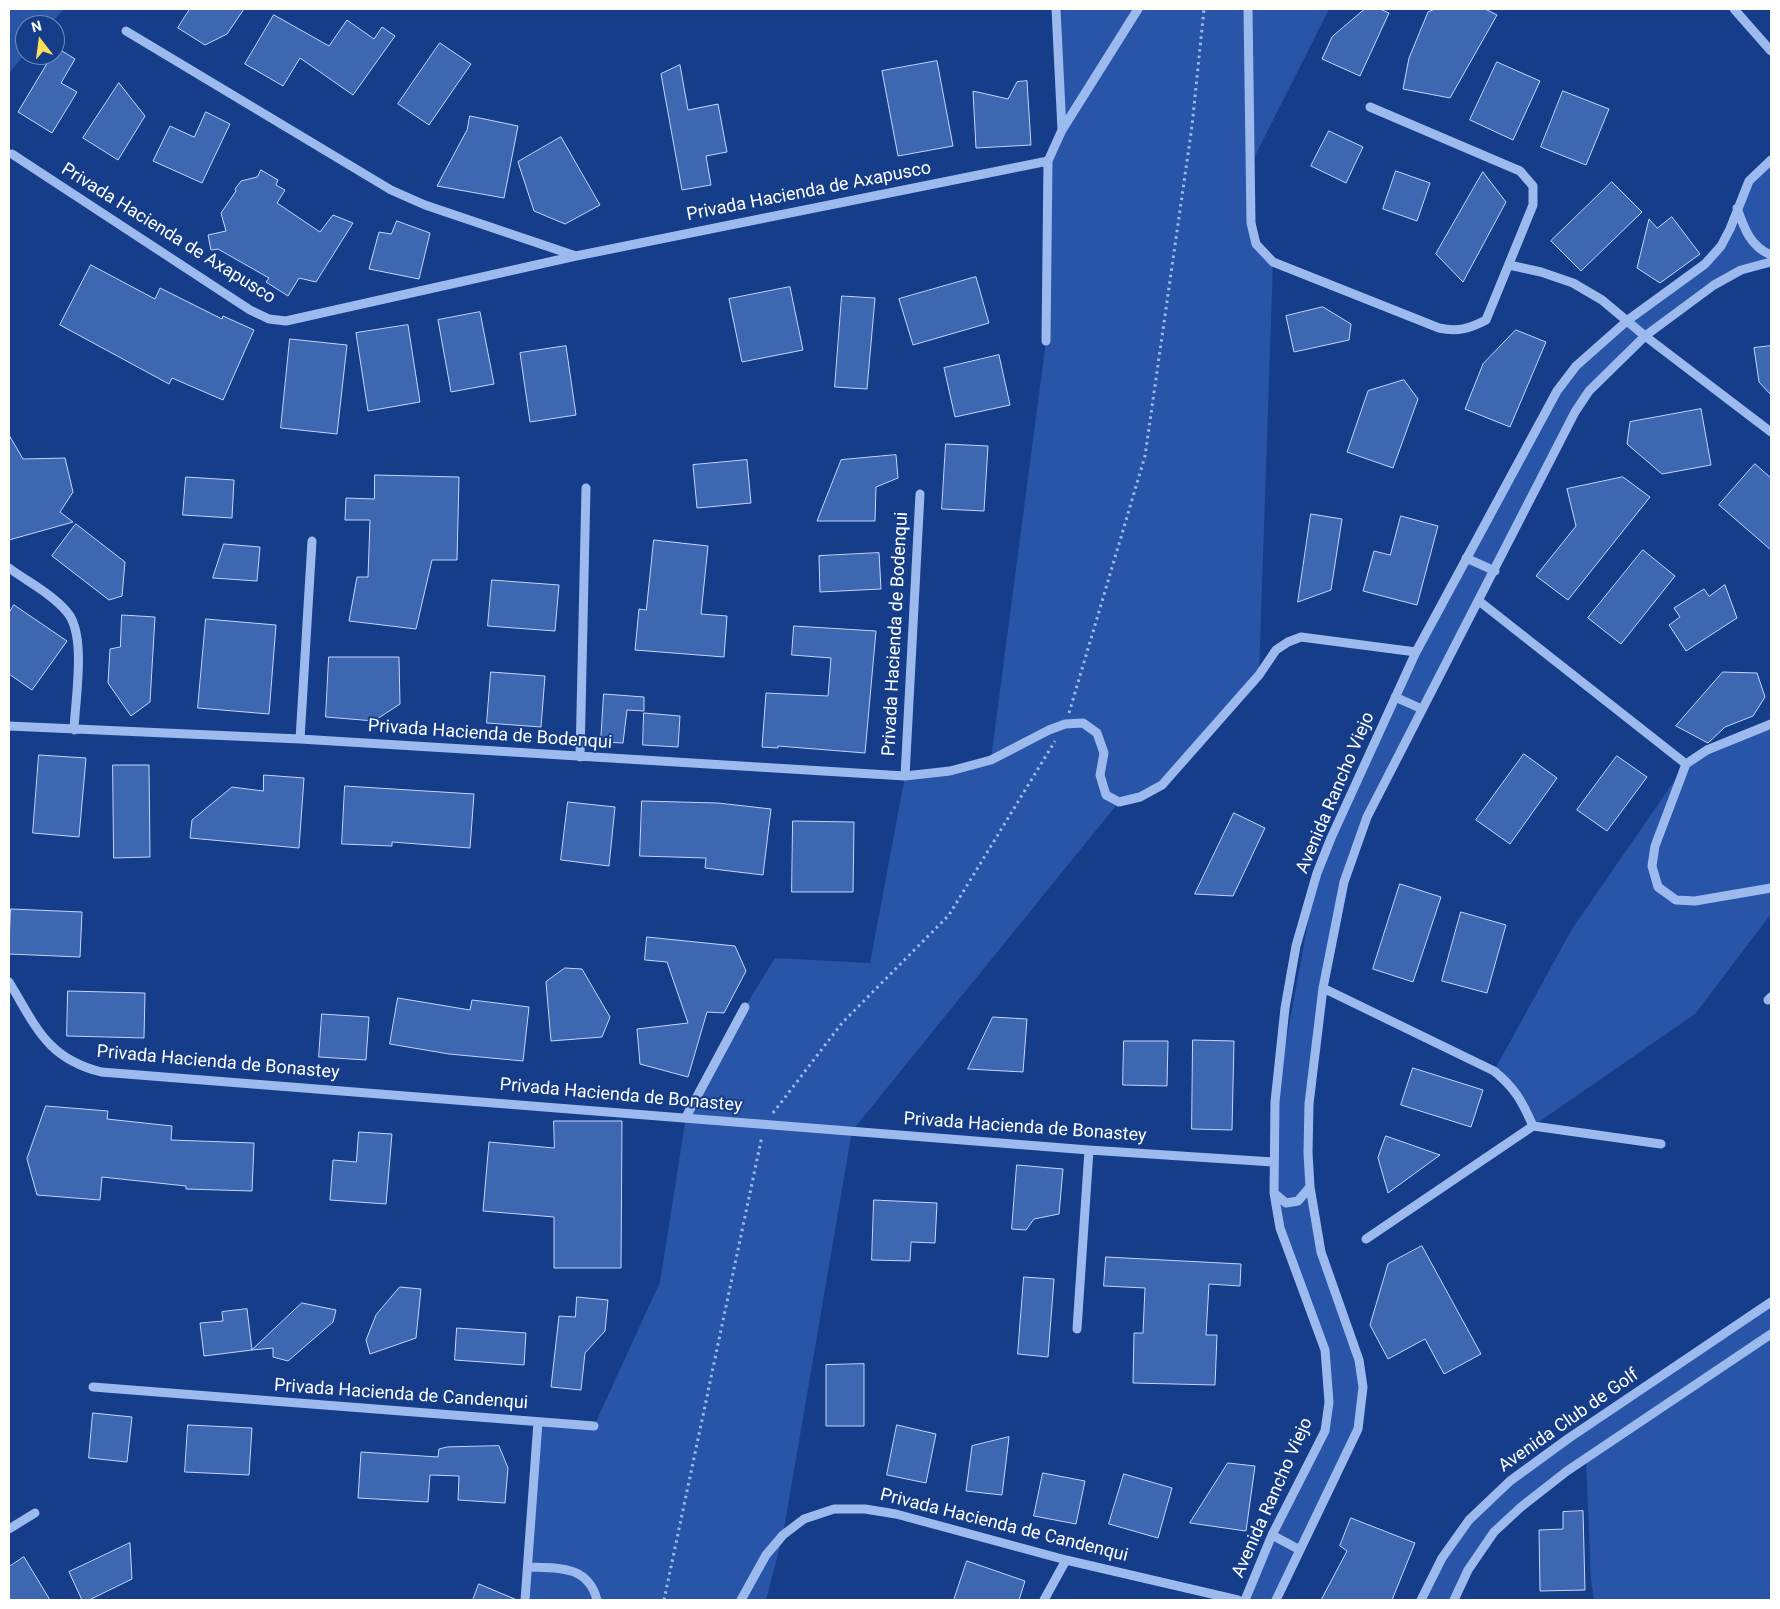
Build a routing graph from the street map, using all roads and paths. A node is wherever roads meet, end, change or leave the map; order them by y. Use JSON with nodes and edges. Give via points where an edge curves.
{"nodes":[{"id":1,"x":1056,"y":9,"type":"edge"},
{"id":2,"x":1138,"y":9,"type":"edge"},
{"id":3,"x":1204,"y":9,"type":"edge"},
{"id":4,"x":1248,"y":9,"type":"edge"},
{"id":5,"x":1734,"y":9,"type":"edge"},
{"id":6,"x":126,"y":31,"type":"dead end"},
{"id":7,"x":1771,"y":51,"type":"edge"},
{"id":8,"x":1370,"y":108,"type":"dead end"},
{"id":9,"x":1062,"y":130,"type":"junction"},
{"id":10,"x":12,"y":154,"type":"dead end"},
{"id":11,"x":1771,"y":160,"type":"edge"},
{"id":12,"x":1048,"y":161,"type":"junction"},
{"id":13,"x":1736,"y":208,"type":"junction"},
{"id":14,"x":1771,"y":255,"type":"edge"},
{"id":15,"x":576,"y":256,"type":"junction"},
{"id":16,"x":1771,"y":262,"type":"edge"},
{"id":17,"x":1509,"y":264,"type":"junction"},
{"id":18,"x":1628,"y":320,"type":"junction"},
{"id":19,"x":1645,"y":336,"type":"junction"},
{"id":20,"x":1046,"y":341,"type":"dead end"},
{"id":21,"x":1771,"y":432,"type":"edge"},
{"id":22,"x":586,"y":488,"type":"dead end"},
{"id":23,"x":920,"y":494,"type":"dead end"},
{"id":24,"x":312,"y":541,"type":"dead end"},
{"id":25,"x":1466,"y":558,"type":"junction"},
{"id":26,"x":9,"y":568,"type":"edge"},
{"id":27,"x":1495,"y":571,"type":"junction"},
{"id":28,"x":1479,"y":601,"type":"junction"},
{"id":29,"x":1416,"y":652,"type":"junction"},
{"id":30,"x":1396,"y":697,"type":"junction"},
{"id":31,"x":1422,"y":709,"type":"junction"},
{"id":32,"x":1066,"y":724,"type":"junction"},
{"id":33,"x":1771,"y":724,"type":"edge"},
{"id":34,"x":9,"y":726,"type":"edge"},
{"id":35,"x":74,"y":730,"type":"junction"},
{"id":36,"x":300,"y":739,"type":"junction"},
{"id":37,"x":580,"y":757,"type":"junction"},
{"id":38,"x":1686,"y":764,"type":"junction"},
{"id":39,"x":905,"y":776,"type":"junction"},
{"id":40,"x":1771,"y":888,"type":"edge"},
{"id":41,"x":9,"y":982,"type":"edge"},
{"id":42,"x":1323,"y":988,"type":"junction"},
{"id":43,"x":745,"y":1008,"type":"dead end"},
{"id":44,"x":686,"y":1116,"type":"junction"},
{"id":45,"x":765,"y":1124,"type":"junction"},
{"id":46,"x":1533,"y":1126,"type":"junction"},
{"id":47,"x":1661,"y":1144,"type":"dead end"},
{"id":48,"x":1089,"y":1150,"type":"junction"},
{"id":49,"x":1272,"y":1162,"type":"junction"},
{"id":50,"x":1310,"y":1187,"type":"junction"},
{"id":51,"x":1274,"y":1193,"type":"junction"},
{"id":52,"x":1366,"y":1239,"type":"dead end"},
{"id":53,"x":1771,"y":1302,"type":"edge"},
{"id":54,"x":1077,"y":1329,"type":"dead end"},
{"id":55,"x":1771,"y":1334,"type":"edge"},
{"id":56,"x":93,"y":1387,"type":"dead end"},
{"id":57,"x":538,"y":1422,"type":"junction"},
{"id":58,"x":594,"y":1426,"type":"dead end"},
{"id":59,"x":35,"y":1513,"type":"dead end"},
{"id":60,"x":9,"y":1529,"type":"edge"},
{"id":61,"x":1272,"y":1535,"type":"junction"},
{"id":62,"x":1300,"y":1550,"type":"junction"},
{"id":63,"x":1066,"y":1560,"type":"junction"},
{"id":64,"x":528,"y":1567,"type":"junction"},
{"id":65,"x":525,"y":1600,"type":"edge"},
{"id":66,"x":597,"y":1600,"type":"edge"},
{"id":67,"x":664,"y":1600,"type":"edge"},
{"id":68,"x":741,"y":1600,"type":"edge"},
{"id":69,"x":1044,"y":1600,"type":"edge"},
{"id":70,"x":1238,"y":1600,"type":"edge"},
{"id":71,"x":1245,"y":1600,"type":"edge"},
{"id":72,"x":1276,"y":1600,"type":"edge"},
{"id":73,"x":1421,"y":1600,"type":"edge"},
{"id":74,"x":1454,"y":1600,"type":"edge"}],
"edges":[{"from":1,"to":9,"type":"street"},
{"from":2,"to":9,"type":"street"},
{"from":3,"to":32,"type":"path","via":[[1192,126],[1145,456]]},
{"from":4,"to":17,"type":"street","via":[[1251,223],[1256,244],[1272,262],[1455,332],[1486,320]]},
{"from":5,"to":7,"type":"street"},
{"from":6,"to":15,"type":"street","via":[[391,190],[425,205]]},
{"from":8,"to":17,"type":"street","via":[[1520,171],[1533,186],[1533,205]]},
{"from":9,"to":12,"type":"street"},
{"from":10,"to":15,"type":"street","name":"Privada Hacienda de Axapusco","via":[[250,310],[269,319],[286,321],[308,317]]},
{"from":11,"to":13,"type":"street","name":"Avenida Rancho Viejo","via":[[1748,181]]},
{"from":12,"to":15,"type":"street","name":"Privada Hacienda de Axapusco"},
{"from":12,"to":20,"type":"street"},
{"from":13,"to":14,"type":"street","via":[[1744,231],[1759,250]]},
{"from":13,"to":18,"type":"street","name":"Avenida Rancho Viejo","via":[[1721,246],[1705,264]]},
{"from":16,"to":19,"type":"street","via":[[1741,270],[1714,285]]},
{"from":17,"to":18,"type":"street","via":[[1573,283]]},
{"from":18,"to":19,"type":"street"},
{"from":18,"to":25,"type":"street","name":"Avenida Rancho Viejo","via":[[1576,366],[1556,391]]},
{"from":19,"to":21,"type":"street"},
{"from":19,"to":27,"type":"street","via":[[1588,391]]},
{"from":22,"to":37,"type":"street","name":"Privada Hacienda de Bodenqui"},
{"from":23,"to":39,"type":"street","name":"Privada Hacienda de Bodenqui"},
{"from":24,"to":36,"type":"street"},
{"from":25,"to":27,"type":"street"},
{"from":25,"to":29,"type":"street","name":"Avenida Rancho Viejo"},
{"from":26,"to":35,"type":"street","via":[[57,601],[76,628]]},
{"from":27,"to":28,"type":"street"},
{"from":28,"to":31,"type":"street"},
{"from":28,"to":38,"type":"street"},
{"from":29,"to":30,"type":"street","name":"Avenida Rancho Viejo"},
{"from":29,"to":32,"type":"street","via":[[1301,637],[1288,642],[1276,650],[1259,675],[1162,785],[1140,797],[1119,802],[1106,795],[1100,775],[1104,753],[1098,733],[1083,723]]},
{"from":30,"to":31,"type":"street"},
{"from":30,"to":49,"type":"street","name":"Avenida Rancho Viejo","via":[[1331,838],[1317,873],[1296,946],[1285,1008]]},
{"from":31,"to":42,"type":"street","via":[[1367,817],[1344,882]]},
{"from":32,"to":39,"type":"street","name":"Privada Hacienda de Bodenqui","via":[[991,760],[950,771]]},
{"from":32,"to":45,"type":"path","via":[[949,915],[842,1022]]},
{"from":33,"to":38,"type":"street","via":[[1707,750]]},
{"from":34,"to":35,"type":"street","name":"Privada Hacienda de Bodenqui"},
{"from":35,"to":36,"type":"street","name":"Privada Hacienda de Bodenqui"},
{"from":36,"to":37,"type":"street","name":"Privada Hacienda de Bodenqui"},
{"from":37,"to":39,"type":"street","name":"Privada Hacienda de Bodenqui"},
{"from":38,"to":40,"type":"street","via":[[1655,846],[1652,866],[1658,887],[1676,900],[1695,901]]},
{"from":41,"to":44,"type":"street","name":"Privada Hacienda de Bonastey","via":[[44,1039],[61,1056],[101,1072]]},
{"from":42,"to":46,"type":"street","via":[[1494,1071],[1510,1084]]},
{"from":42,"to":50,"type":"street","via":[[1310,1104]]},
{"from":43,"to":44,"type":"street","name":"Privada Hacienda de Bonastey"},
{"from":44,"to":45,"type":"street","name":"Privada Hacienda de Bonastey"},
{"from":45,"to":48,"type":"street","name":"Privada Hacienda de Bonastey"},
{"from":45,"to":67,"type":"path"},
{"from":46,"to":47,"type":"street"},
{"from":46,"to":52,"type":"street"},
{"from":48,"to":49,"type":"street","name":"Privada Hacienda de Bonastey"},
{"from":48,"to":54,"type":"street"},
{"from":49,"to":51,"type":"street","name":"Avenida Rancho Viejo"},
{"from":50,"to":51,"type":"street","via":[[1298,1201],[1286,1203]]},
{"from":50,"to":62,"type":"street","via":[[1321,1252],[1359,1360],[1363,1387],[1358,1429]]},
{"from":51,"to":61,"type":"street","name":"Avenida Rancho Viejo","via":[[1280,1228],[1325,1350],[1329,1402],[1325,1431]]},
{"from":53,"to":73,"type":"street","name":"Avenida Club de Golf","via":[[1510,1481],[1469,1520],[1442,1558]]},
{"from":55,"to":74,"type":"street","via":[[1567,1471],[1521,1507],[1494,1532],[1468,1570]]},
{"from":56,"to":57,"type":"street","name":"Privada Hacienda de Candenqui"},
{"from":57,"to":58,"type":"street"},
{"from":57,"to":64,"type":"street","name":"Privada Hacienda de Candenqui"},
{"from":59,"to":60,"type":"street"},
{"from":61,"to":62,"type":"street"},
{"from":61,"to":71,"type":"street","name":"Avenida Rancho Viejo"},
{"from":62,"to":72,"type":"street"},
{"from":63,"to":68,"type":"street","name":"Privada Hacienda de Candenqui","via":[[896,1514],[834,1509],[804,1519],[783,1535],[766,1555]]},
{"from":63,"to":69,"type":"street","name":"Privada Hacienda de Candenqui"},
{"from":63,"to":70,"type":"street","name":"Privada Hacienda de Candenqui"},
{"from":64,"to":65,"type":"street"},
{"from":64,"to":66,"type":"street","via":[[562,1568],[582,1574]]}]}
